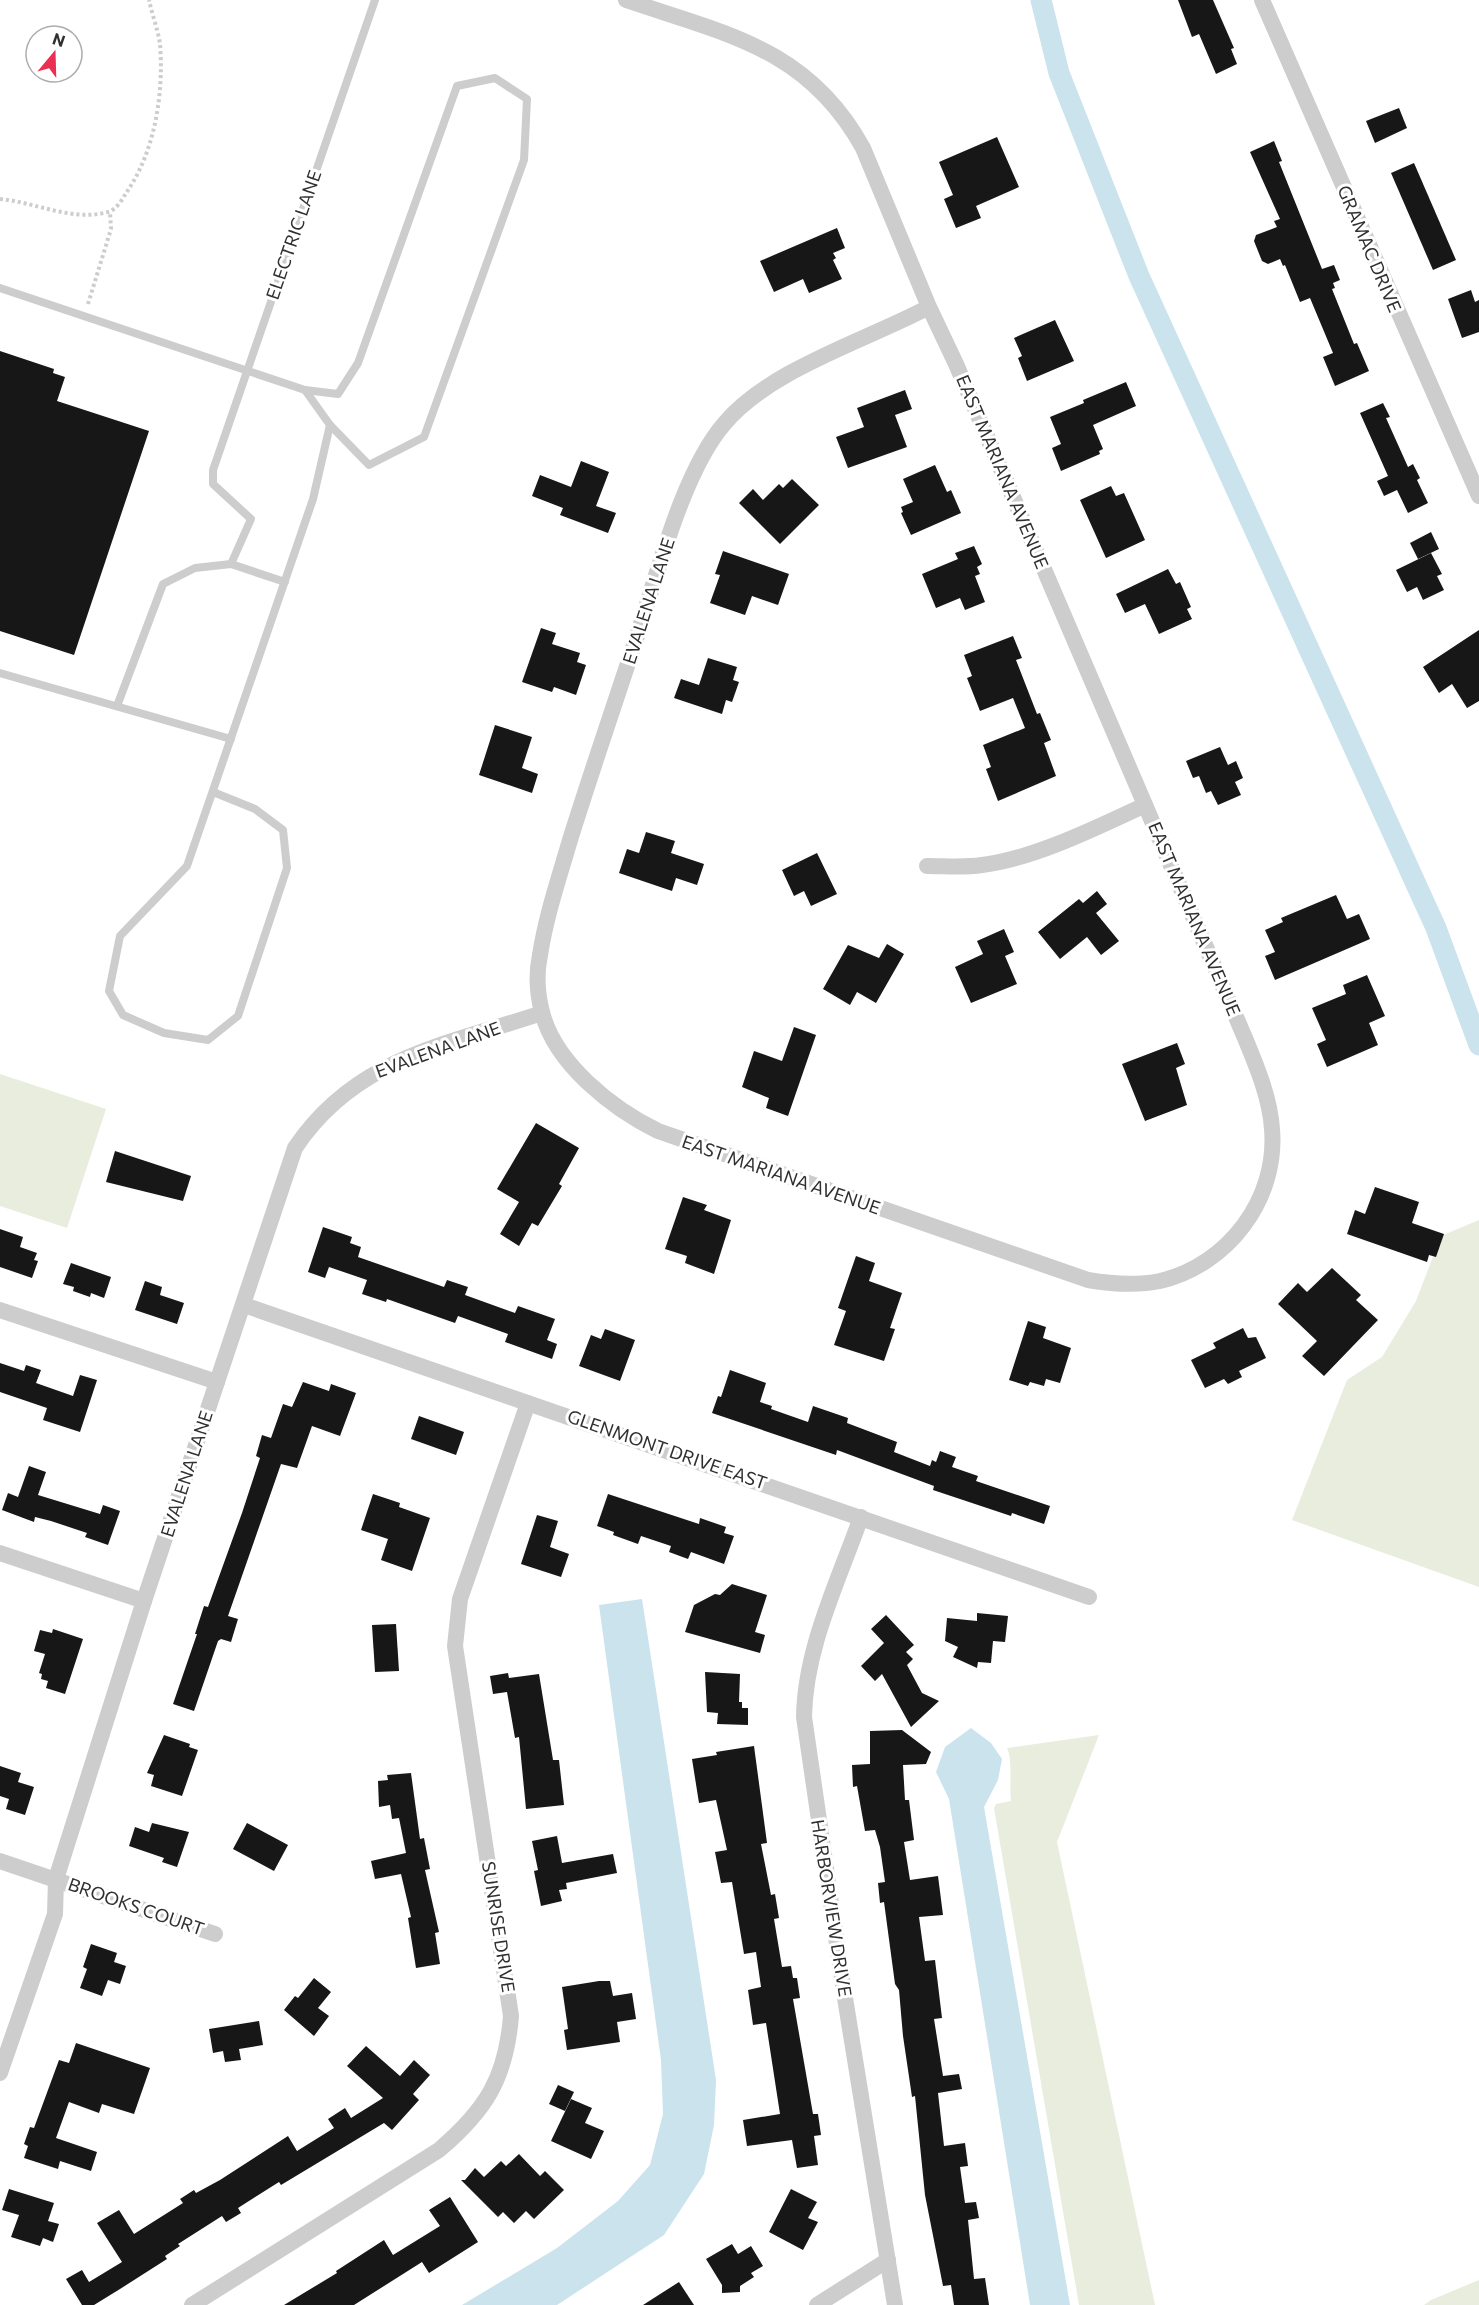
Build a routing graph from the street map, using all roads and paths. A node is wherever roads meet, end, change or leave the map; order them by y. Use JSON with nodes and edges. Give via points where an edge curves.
{"nodes":[{"id":1,"x":149,"y":0,"type":"edge"},
{"id":2,"x":375,"y":0,"type":"edge"},
{"id":3,"x":626,"y":0,"type":"edge"},
{"id":4,"x":1262,"y":0,"type":"edge"},
{"id":5,"x":0,"y":199,"type":"edge"},
{"id":6,"x":110,"y":212,"type":"junction"},
{"id":7,"x":0,"y":288,"type":"edge"},
{"id":8,"x":929,"y":307,"type":"junction"},
{"id":9,"x":85,"y":315,"type":"junction"},
{"id":10,"x":248,"y":369,"type":"junction"},
{"id":11,"x":305,"y":390,"type":"junction"},
{"id":12,"x":330,"y":425,"type":"junction"},
{"id":13,"x":1479,"y":496,"type":"edge"},
{"id":14,"x":231,"y":564,"type":"junction"},
{"id":15,"x":285,"y":582,"type":"junction"},
{"id":16,"x":0,"y":673,"type":"edge"},
{"id":17,"x":117,"y":706,"type":"junction"},
{"id":18,"x":231,"y":738,"type":"junction"},
{"id":19,"x":213,"y":792,"type":"junction"},
{"id":20,"x":1145,"y":805,"type":"junction"},
{"id":21,"x":927,"y":866,"type":"dead end"},
{"id":22,"x":542,"y":1013,"type":"junction"},
{"id":23,"x":243,"y":1305,"type":"junction"},
{"id":24,"x":0,"y":1310,"type":"edge"},
{"id":25,"x":217,"y":1382,"type":"junction"},
{"id":26,"x":528,"y":1403,"type":"junction"},
{"id":27,"x":861,"y":1517,"type":"junction"},
{"id":28,"x":0,"y":1553,"type":"edge"},
{"id":29,"x":1089,"y":1597,"type":"dead end"},
{"id":30,"x":144,"y":1601,"type":"junction"},
{"id":31,"x":0,"y":1861,"type":"edge"},
{"id":32,"x":56,"y":1879,"type":"junction"},
{"id":33,"x":215,"y":1934,"type":"dead end"},
{"id":34,"x":0,"y":2073,"type":"edge"},
{"id":35,"x":888,"y":2260,"type":"junction"},
{"id":36,"x":192,"y":2305,"type":"edge"},
{"id":37,"x":817,"y":2305,"type":"edge"},
{"id":38,"x":895,"y":2305,"type":"edge"}],
"edges":[{"from":1,"to":6,"type":"path","via":[[159,44],[155,121],[136,180]]},
{"from":2,"to":10,"type":"lane","name":"ELECTRIC LANE"},
{"from":3,"to":8,"type":"street","name":"EAST MARIANA AVENUE","via":[[767,51],[822,90],[845,117],[863,148]]},
{"from":4,"to":13,"type":"street","name":"GRAMAC DRIVE"},
{"from":5,"to":6,"type":"path","via":[[65,213]]},
{"from":6,"to":9,"type":"path","via":[[111,229]]},
{"from":7,"to":9,"type":"lane"},
{"from":8,"to":20,"type":"street","name":"EAST MARIANA AVENUE"},
{"from":8,"to":22,"type":"street","name":"EVALENA LANE","via":[[774,381],[737,408],[707,447],[679,512],[551,902],[537,979]]},
{"from":9,"to":10,"type":"lane"},
{"from":10,"to":11,"type":"lane"},
{"from":10,"to":14,"type":"lane","name":"ELECTRIC LANE","via":[[213,470],[213,484],[250,519]]},
{"from":11,"to":12,"type":"lane"},
{"from":11,"to":12,"type":"lane","via":[[338,394],[358,363],[457,86],[495,78],[527,99],[524,160],[424,437],[369,465]]},
{"from":12,"to":15,"type":"lane","via":[[313,499]]},
{"from":14,"to":15,"type":"lane"},
{"from":14,"to":17,"type":"lane","via":[[195,568],[163,584]]},
{"from":15,"to":18,"type":"lane"},
{"from":16,"to":17,"type":"lane"},
{"from":17,"to":18,"type":"lane"},
{"from":18,"to":19,"type":"lane"},
{"from":19,"to":19,"type":"lane","via":[[188,866],[120,936],[109,991],[123,1015],[164,1033],[208,1040],[238,1016],[287,868],[284,830],[255,809]]},
{"from":20,"to":21,"type":"street","via":[[1100,826],[1003,861],[982,866]]},
{"from":20,"to":22,"type":"street","name":"EAST MARIANA AVENUE","via":[[1245,1038],[1269,1107],[1273,1131],[1269,1176],[1251,1216],[1219,1252],[1181,1274],[1135,1284],[1088,1280],[658,1131],[635,1120],[596,1090],[565,1055]]},
{"from":22,"to":23,"type":"street","name":"EVALENA LANE","via":[[395,1062],[371,1074],[328,1106],[310,1126],[288,1164]]},
{"from":23,"to":25,"type":"street","name":"EVALENA LANE"},
{"from":23,"to":26,"type":"street","name":"GLENMONT DRIVE EAST"},
{"from":24,"to":25,"type":"street"},
{"from":25,"to":30,"type":"street","name":"EVALENA LANE"},
{"from":26,"to":27,"type":"street","name":"GLENMONT DRIVE EAST"},
{"from":26,"to":36,"type":"street","name":"SUNRISE DRIVE","via":[[460,1599],[455,1646],[511,2016],[509,2046],[501,2075],[487,2102],[439,2150]]},
{"from":27,"to":29,"type":"street","name":"GLENMONT DRIVE EAST"},
{"from":27,"to":35,"type":"street","name":"HARBORVIEW DRIVE","via":[[812,1653],[804,1717]]},
{"from":28,"to":30,"type":"street"},
{"from":30,"to":32,"type":"street","name":"EVALENA LANE"},
{"from":31,"to":32,"type":"street","name":"BROOKS COURT"},
{"from":32,"to":33,"type":"street","name":"BROOKS COURT"},
{"from":32,"to":34,"type":"street","name":"EVALENA LANE","via":[[55,1914]]},
{"from":35,"to":37,"type":"street"},
{"from":35,"to":38,"type":"street","name":"HARBORVIEW DRIVE"}]}
